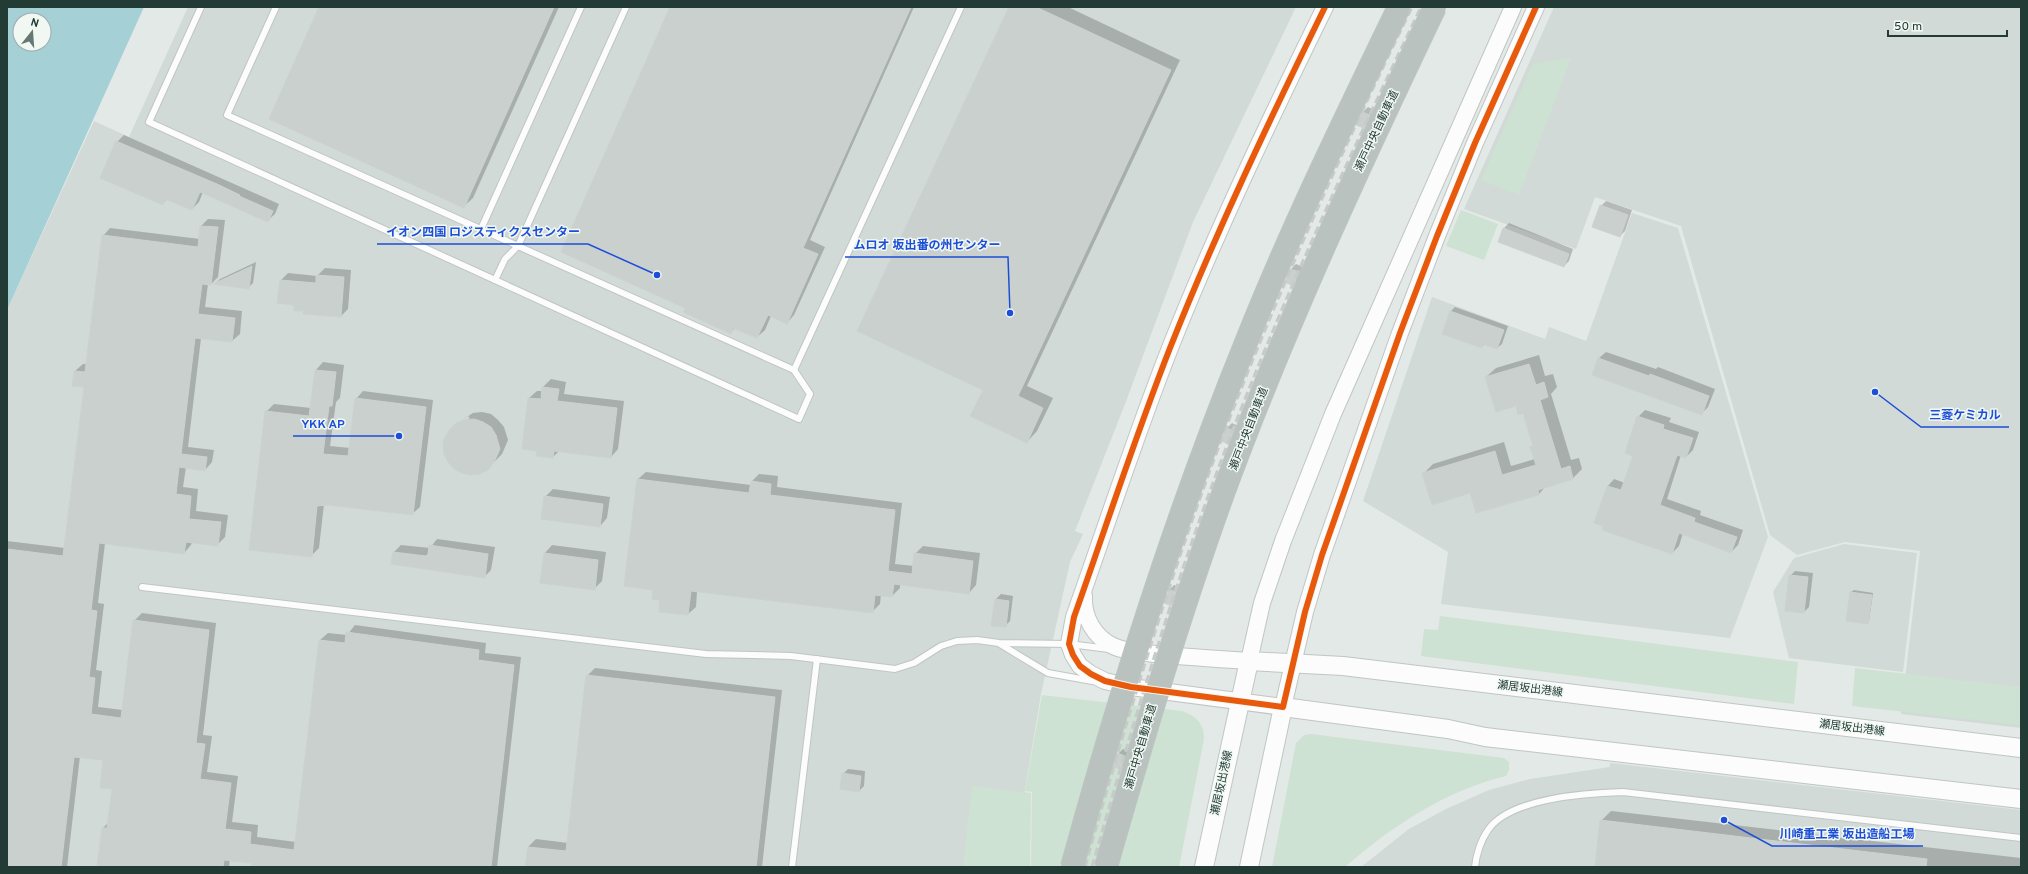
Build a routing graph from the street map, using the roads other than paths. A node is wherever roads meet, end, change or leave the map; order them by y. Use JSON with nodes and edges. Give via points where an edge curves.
{"nodes":[{"id":1,"x":201,"y":7,"type":"edge"},
{"id":2,"x":276,"y":7,"type":"edge"},
{"id":3,"x":581,"y":7,"type":"edge"},
{"id":4,"x":626,"y":7,"type":"edge"},
{"id":5,"x":961,"y":7,"type":"edge"},
{"id":6,"x":1325,"y":7,"type":"edge"},
{"id":7,"x":1399,"y":7,"type":"edge"},
{"id":8,"x":1435,"y":7,"type":"edge"},
{"id":9,"x":1513,"y":7,"type":"edge"},
{"id":10,"x":1536,"y":7,"type":"edge"},
{"id":11,"x":481,"y":229,"type":"junction"},
{"id":12,"x":518,"y":246,"type":"junction"},
{"id":13,"x":495,"y":280,"type":"junction"},
{"id":14,"x":794,"y":370,"type":"junction"},
{"id":15,"x":142,"y":587,"type":"dead end"},
{"id":16,"x":1085,"y":588,"type":"junction"},
{"id":17,"x":999,"y":643,"type":"junction"},
{"id":18,"x":1069,"y":644,"type":"junction"},
{"id":19,"x":1127,"y":651,"type":"junction"},
{"id":20,"x":817,"y":659,"type":"junction"},
{"id":21,"x":1249,"y":661,"type":"junction"},
{"id":22,"x":1292,"y":663,"type":"junction"},
{"id":23,"x":1131,"y":687,"type":"junction"},
{"id":24,"x":1240,"y":701,"type":"junction"},
{"id":25,"x":1283,"y":707,"type":"junction"},
{"id":26,"x":2021,"y":748,"type":"edge"},
{"id":27,"x":2021,"y":799,"type":"edge"},
{"id":28,"x":2021,"y":838,"type":"edge"},
{"id":29,"x":792,"y":867,"type":"edge"},
{"id":30,"x":1072,"y":867,"type":"edge"},
{"id":31,"x":1106,"y":867,"type":"edge"},
{"id":32,"x":1204,"y":867,"type":"edge"},
{"id":33,"x":1250,"y":867,"type":"edge"},
{"id":34,"x":1475,"y":867,"type":"edge"}],
"edges":[{"from":1,"to":13,"type":"lane","via":[[148,122]]},
{"from":2,"to":11,"type":"lane","via":[[227,115]]},
{"from":3,"to":11,"type":"lane"},
{"from":4,"to":12,"type":"lane"},
{"from":5,"to":14,"type":"lane"},
{"from":6,"to":16,"type":"street","via":[[1221,228],[1170,348]]},
{"from":7,"to":30,"type":"highway","bridge":true,"via":[[1309,197],[1247,339],[1196,472],[1139,639],[1102,757]]},
{"from":8,"to":31,"type":"highway","name":"瀬戸中央自動車道","bridge":true,"via":[[1340,211],[1280,349],[1224,491],[1173,640]]},
{"from":9,"to":21,"type":"street","via":[[1330,420],[1262,603]]},
{"from":10,"to":22,"type":"street","via":[[1472,150],[1400,333],[1322,555]]},
{"from":11,"to":12,"type":"lane"},
{"from":12,"to":13,"type":"lane","via":[[505,259]]},
{"from":12,"to":14,"type":"lane"},
{"from":13,"to":14,"type":"lane","via":[[799,419],[810,394]]},
{"from":15,"to":20,"type":"lane","via":[[706,654]]},
{"from":16,"to":18,"type":"street","via":[[1070,633]]},
{"from":16,"to":19,"type":"street","via":[[1086,616],[1092,628],[1112,646]]},
{"from":17,"to":18,"type":"lane"},
{"from":17,"to":20,"type":"lane","via":[[957,641],[941,646],[914,663],[895,669]]},
{"from":17,"to":23,"type":"lane","via":[[1048,673]]},
{"from":18,"to":19,"type":"lane"},
{"from":18,"to":23,"type":"street","via":[[1080,666],[1091,674],[1105,681]]},
{"from":19,"to":21,"type":"street","via":[[1197,659]]},
{"from":20,"to":29,"type":"lane"},
{"from":21,"to":22,"type":"main road","name":"瀬居坂出港線"},
{"from":21,"to":24,"type":"main road","name":"瀬居坂出港線"},
{"from":22,"to":25,"type":"street"},
{"from":22,"to":26,"type":"main road","name":"瀬居坂出港線","via":[[1343,666]]},
{"from":23,"to":24,"type":"street"},
{"from":24,"to":25,"type":"street"},
{"from":24,"to":32,"type":"main road","name":"瀬居坂出港線"},
{"from":25,"to":27,"type":"main road","via":[[1448,729],[1485,737]]},
{"from":25,"to":33,"type":"main road"},
{"from":28,"to":34,"type":"lane","via":[[1623,792],[1535,803],[1519,808],[1488,829],[1481,842]]}]}
